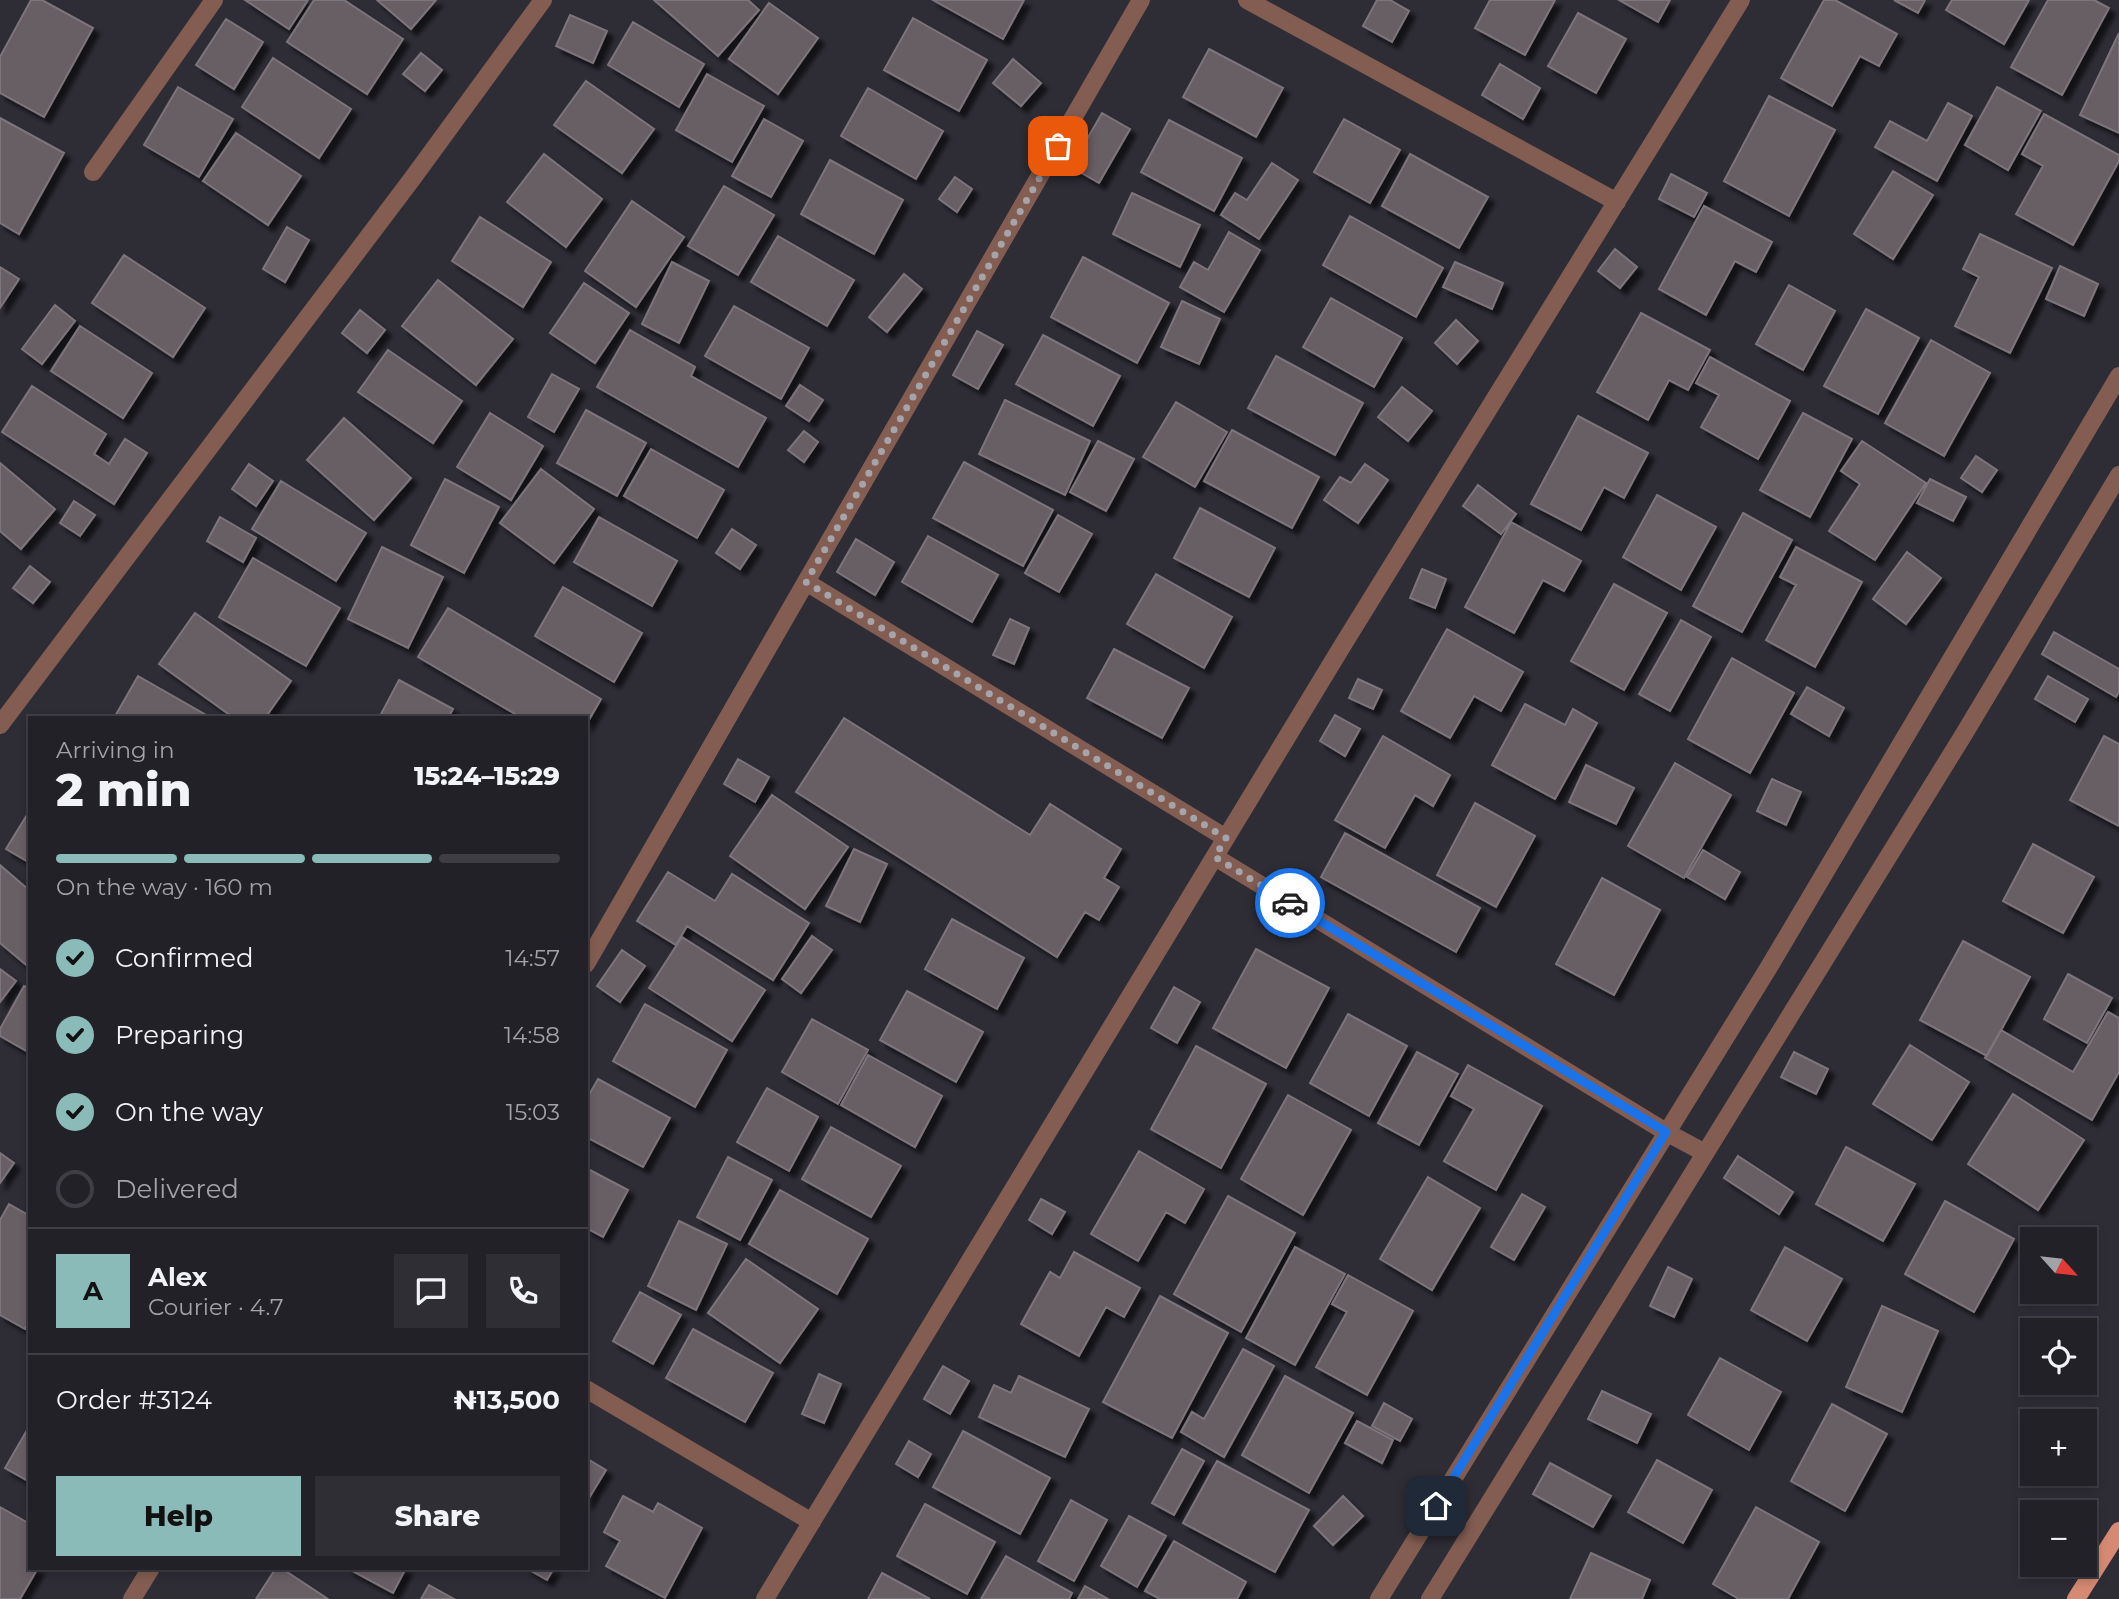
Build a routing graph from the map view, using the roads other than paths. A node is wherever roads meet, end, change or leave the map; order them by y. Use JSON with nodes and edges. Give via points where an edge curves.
{"nodes":[{"id":1,"x":214,"y":0,"type":"edge"},
{"id":2,"x":543,"y":0,"type":"edge"},
{"id":3,"x":1141,"y":0,"type":"edge"},
{"id":4,"x":1247,"y":0,"type":"edge"},
{"id":5,"x":1741,"y":0,"type":"edge"},
{"id":6,"x":93,"y":172,"type":"dead end"},
{"id":7,"x":1617,"y":202,"type":"junction"},
{"id":8,"x":2119,"y":376,"type":"edge"},
{"id":9,"x":2119,"y":475,"type":"edge"},
{"id":10,"x":806,"y":582,"type":"junction"},
{"id":11,"x":0,"y":725,"type":"edge"},
{"id":12,"x":1226,"y":838,"type":"junction"},
{"id":13,"x":1215,"y":857,"type":"junction"},
{"id":14,"x":588,"y":961,"type":"edge"},
{"id":15,"x":1666,"y":1132,"type":"junction"},
{"id":16,"x":1705,"y":1153,"type":"junction"},
{"id":17,"x":588,"y":1390,"type":"edge"},
{"id":18,"x":812,"y":1522,"type":"junction"},
{"id":19,"x":2119,"y":1531,"type":"edge"},
{"id":20,"x":150,"y":1570,"type":"edge"},
{"id":21,"x":132,"y":1599,"type":"edge"},
{"id":22,"x":765,"y":1599,"type":"edge"},
{"id":23,"x":1379,"y":1599,"type":"edge"},
{"id":24,"x":1430,"y":1599,"type":"edge"},
{"id":25,"x":2076,"y":1599,"type":"edge"}],
"edges":[{"from":1,"to":6,"type":"street"},
{"from":2,"to":11,"type":"street"},
{"from":3,"to":10,"type":"street"},
{"from":4,"to":7,"type":"street"},
{"from":5,"to":7,"type":"street"},
{"from":7,"to":12,"type":"street"},
{"from":8,"to":15,"type":"street","via":[[1769,967]]},
{"from":9,"to":16,"type":"street"},
{"from":10,"to":12,"type":"street"},
{"from":10,"to":14,"type":"street"},
{"from":12,"to":13,"type":"street"},
{"from":13,"to":15,"type":"street"},
{"from":13,"to":18,"type":"street"},
{"from":15,"to":16,"type":"street"},
{"from":15,"to":23,"type":"street"},
{"from":16,"to":24,"type":"street"},
{"from":17,"to":18,"type":"street"},
{"from":18,"to":22,"type":"street"},
{"from":19,"to":25,"type":"main road"},
{"from":20,"to":21,"type":"street"}]}
